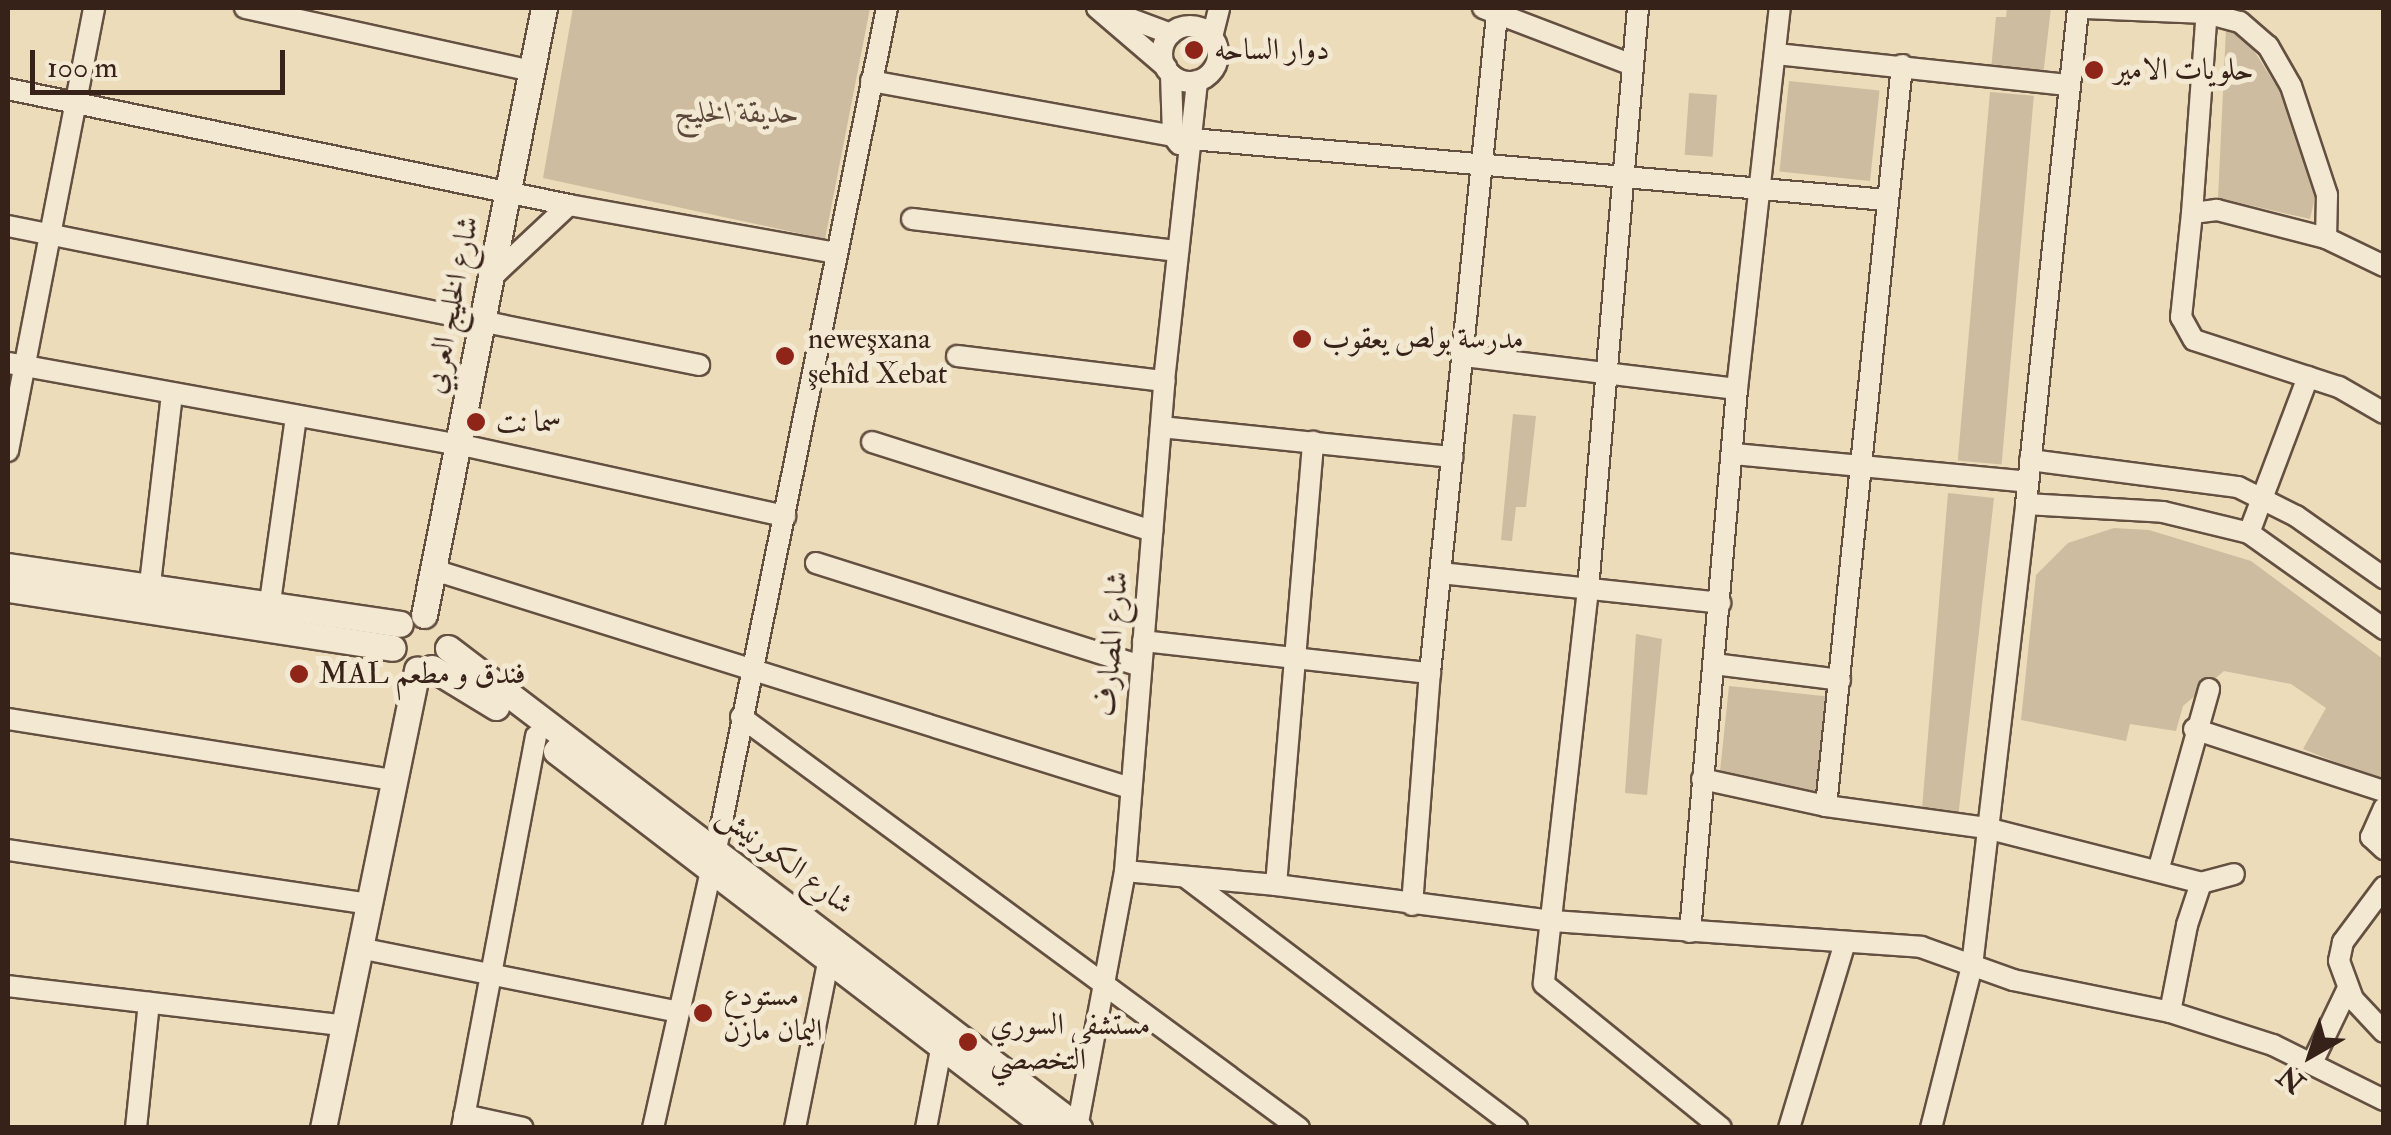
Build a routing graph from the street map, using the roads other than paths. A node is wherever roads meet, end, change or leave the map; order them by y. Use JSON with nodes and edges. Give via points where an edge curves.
{"nodes":[{"id":1,"x":94,"y":8,"type":"edge"},
{"id":2,"x":245,"y":8,"type":"edge"},
{"id":3,"x":544,"y":8,"type":"edge"},
{"id":4,"x":887,"y":8,"type":"edge"},
{"id":5,"x":1098,"y":8,"type":"edge"},
{"id":6,"x":1189,"y":8,"type":"edge"},
{"id":7,"x":1219,"y":8,"type":"edge"},
{"id":8,"x":1638,"y":8,"type":"edge"},
{"id":9,"x":1780,"y":8,"type":"edge"},
{"id":10,"x":2081,"y":8,"type":"edge"},
{"id":11,"x":2207,"y":10,"type":"edge"},
{"id":12,"x":1490,"y":11,"type":"edge"},
{"id":13,"x":1174,"y":32,"type":"junction"},
{"id":14,"x":1212,"y":36,"type":"junction"},
{"id":15,"x":1777,"y":54,"type":"junction"},
{"id":16,"x":1632,"y":65,"type":"junction"},
{"id":17,"x":1902,"y":65,"type":"junction"},
{"id":18,"x":531,"y":71,"type":"junction"},
{"id":19,"x":1168,"y":71,"type":"junction"},
{"id":20,"x":871,"y":81,"type":"junction"},
{"id":21,"x":1197,"y":81,"type":"junction"},
{"id":22,"x":2069,"y":85,"type":"junction"},
{"id":23,"x":8,"y":89,"type":"edge"},
{"id":24,"x":76,"y":106,"type":"junction"},
{"id":25,"x":1182,"y":137,"type":"junction"},
{"id":26,"x":1482,"y":163,"type":"junction"},
{"id":27,"x":1623,"y":179,"type":"junction"},
{"id":28,"x":507,"y":191,"type":"junction"},
{"id":29,"x":1760,"y":191,"type":"junction"},
{"id":30,"x":1887,"y":200,"type":"junction"},
{"id":31,"x":569,"y":205,"type":"junction"},
{"id":32,"x":2192,"y":212,"type":"junction"},
{"id":33,"x":912,"y":219,"type":"dead end"},
{"id":34,"x":8,"y":226,"type":"edge"},
{"id":35,"x":48,"y":234,"type":"junction"},
{"id":36,"x":2326,"y":238,"type":"junction"},
{"id":37,"x":1178,"y":251,"type":"junction"},
{"id":38,"x":837,"y":253,"type":"junction"},
{"id":39,"x":2384,"y":266,"type":"edge"},
{"id":40,"x":492,"y":277,"type":"junction"},
{"id":41,"x":482,"y":324,"type":"junction"},
{"id":42,"x":956,"y":356,"type":"dead end"},
{"id":43,"x":1464,"y":356,"type":"junction"},
{"id":44,"x":15,"y":364,"type":"edge"},
{"id":45,"x":699,"y":366,"type":"dead end"},
{"id":46,"x":1605,"y":375,"type":"junction"},
{"id":47,"x":2308,"y":377,"type":"junction"},
{"id":48,"x":1164,"y":381,"type":"junction"},
{"id":49,"x":1737,"y":389,"type":"junction"},
{"id":50,"x":172,"y":393,"type":"junction"},
{"id":51,"x":2384,"y":413,"type":"edge"},
{"id":52,"x":296,"y":416,"type":"junction"},
{"id":53,"x":1161,"y":427,"type":"junction"},
{"id":54,"x":872,"y":442,"type":"dead end"},
{"id":55,"x":1313,"y":442,"type":"junction"},
{"id":56,"x":459,"y":445,"type":"junction"},
{"id":57,"x":8,"y":450,"type":"edge"},
{"id":58,"x":1734,"y":454,"type":"junction"},
{"id":59,"x":1452,"y":458,"type":"junction"},
{"id":60,"x":2030,"y":460,"type":"junction"},
{"id":61,"x":1860,"y":465,"type":"junction"},
{"id":62,"x":2027,"y":493,"type":"junction"},
{"id":63,"x":2262,"y":498,"type":"junction"},
{"id":64,"x":785,"y":516,"type":"junction"},
{"id":65,"x":1152,"y":531,"type":"junction"},
{"id":66,"x":2249,"y":533,"type":"junction"},
{"id":67,"x":816,"y":564,"type":"dead end"},
{"id":68,"x":8,"y":566,"type":"edge"},
{"id":69,"x":434,"y":570,"type":"junction"},
{"id":70,"x":1441,"y":573,"type":"junction"},
{"id":71,"x":2384,"y":578,"type":"edge"},
{"id":72,"x":150,"y":584,"type":"junction"},
{"id":73,"x":8,"y":589,"type":"edge"},
{"id":74,"x":1588,"y":589,"type":"junction"},
{"id":75,"x":270,"y":602,"type":"junction"},
{"id":76,"x":1720,"y":603,"type":"junction"},
{"id":77,"x":424,"y":615,"type":"junction"},
{"id":78,"x":2384,"y":629,"type":"edge"},
{"id":79,"x":396,"y":636,"type":"junction"},
{"id":80,"x":1142,"y":641,"type":"junction"},
{"id":81,"x":1294,"y":658,"type":"junction"},
{"id":82,"x":432,"y":662,"type":"junction"},
{"id":83,"x":1714,"y":664,"type":"junction"},
{"id":84,"x":1141,"y":666,"type":"junction"},
{"id":85,"x":751,"y":670,"type":"junction"},
{"id":86,"x":1430,"y":672,"type":"junction"},
{"id":87,"x":1840,"y":680,"type":"junction"},
{"id":88,"x":2208,"y":689,"type":"dead end"},
{"id":89,"x":742,"y":718,"type":"junction"},
{"id":90,"x":8,"y":719,"type":"edge"},
{"id":91,"x":2194,"y":729,"type":"junction"},
{"id":92,"x":536,"y":736,"type":"junction"},
{"id":93,"x":1702,"y":779,"type":"junction"},
{"id":94,"x":393,"y":780,"type":"junction"},
{"id":95,"x":1130,"y":788,"type":"junction"},
{"id":96,"x":2384,"y":791,"type":"edge"},
{"id":97,"x":1826,"y":806,"type":"junction"},
{"id":98,"x":2384,"y":808,"type":"edge"},
{"id":99,"x":1986,"y":828,"type":"junction"},
{"id":100,"x":8,"y":850,"type":"edge"},
{"id":101,"x":2384,"y":850,"type":"edge"},
{"id":102,"x":712,"y":858,"type":"junction"},
{"id":103,"x":1125,"y":871,"type":"junction"},
{"id":104,"x":2158,"y":871,"type":"junction"},
{"id":105,"x":2234,"y":874,"type":"dead end"},
{"id":106,"x":1187,"y":878,"type":"junction"},
{"id":107,"x":2201,"y":884,"type":"junction"},
{"id":108,"x":1276,"y":885,"type":"junction"},
{"id":109,"x":2384,"y":887,"type":"edge"},
{"id":110,"x":369,"y":904,"type":"junction"},
{"id":111,"x":1412,"y":905,"type":"junction"},
{"id":112,"x":1552,"y":920,"type":"junction"},
{"id":113,"x":1690,"y":932,"type":"junction"},
{"id":114,"x":1844,"y":942,"type":"junction"},
{"id":115,"x":359,"y":948,"type":"junction"},
{"id":116,"x":829,"y":958,"type":"junction"},
{"id":117,"x":1972,"y":966,"type":"junction"},
{"id":118,"x":490,"y":975,"type":"junction"},
{"id":119,"x":1107,"y":985,"type":"junction"},
{"id":120,"x":8,"y":986,"type":"edge"},
{"id":121,"x":2348,"y":988,"type":"junction"},
{"id":122,"x":150,"y":1002,"type":"junction"},
{"id":123,"x":679,"y":1012,"type":"junction"},
{"id":124,"x":2170,"y":1012,"type":"junction"},
{"id":125,"x":342,"y":1025,"type":"junction"},
{"id":126,"x":2384,"y":1032,"type":"edge"},
{"id":127,"x":942,"y":1044,"type":"junction"},
{"id":128,"x":2313,"y":1061,"type":"junction"},
{"id":129,"x":2384,"y":1100,"type":"edge"},
{"id":130,"x":463,"y":1121,"type":"edge"},
{"id":131,"x":1078,"y":1127,"type":"edge"},
{"id":132,"x":136,"y":1128,"type":"edge"},
{"id":133,"x":323,"y":1128,"type":"edge"},
{"id":134,"x":523,"y":1128,"type":"edge"},
{"id":135,"x":653,"y":1128,"type":"edge"},
{"id":136,"x":795,"y":1128,"type":"edge"},
{"id":137,"x":926,"y":1128,"type":"edge"},
{"id":138,"x":1048,"y":1128,"type":"edge"},
{"id":139,"x":1299,"y":1128,"type":"edge"},
{"id":140,"x":1517,"y":1128,"type":"edge"},
{"id":141,"x":1721,"y":1128,"type":"edge"},
{"id":142,"x":1790,"y":1128,"type":"edge"},
{"id":143,"x":1931,"y":1128,"type":"edge"}],
"edges":[{"from":1,"to":24,"type":"street"},
{"from":2,"to":18,"type":"street"},
{"from":3,"to":18,"type":"street","name":"شارع الخليج العربي"},
{"from":4,"to":20,"type":"street"},
{"from":5,"to":13,"type":"street"},
{"from":5,"to":19,"type":"street"},
{"from":6,"to":13,"type":"street"},
{"from":7,"to":14,"type":"street"},
{"from":8,"to":16,"type":"street"},
{"from":9,"to":15,"type":"street"},
{"from":10,"to":11,"type":"street"},
{"from":10,"to":22,"type":"street"},
{"from":11,"to":32,"type":"street"},
{"from":11,"to":36,"type":"street","via":[[2240,22],[2268,46],[2292,86],[2326,196]]},
{"from":12,"to":16,"type":"street"},
{"from":12,"to":26,"type":"street"},
{"from":13,"to":14,"type":"street","via":[[1196,27]]},
{"from":13,"to":19,"type":"street","via":[[1162,50]]},
{"from":14,"to":21,"type":"street","via":[[1216,63]]},
{"from":15,"to":17,"type":"street"},
{"from":15,"to":29,"type":"street"},
{"from":16,"to":27,"type":"street"},
{"from":17,"to":22,"type":"street"},
{"from":17,"to":30,"type":"street"},
{"from":18,"to":28,"type":"street","name":"شارع الخليج العربي"},
{"from":19,"to":21,"type":"street"},
{"from":19,"to":25,"type":"street"},
{"from":20,"to":25,"type":"street"},
{"from":20,"to":38,"type":"street"},
{"from":21,"to":25,"type":"street"},
{"from":22,"to":60,"type":"street"},
{"from":23,"to":24,"type":"street"},
{"from":24,"to":28,"type":"street"},
{"from":24,"to":35,"type":"street"},
{"from":25,"to":26,"type":"street"},
{"from":25,"to":37,"type":"street","name":"شارع المصارف","via":[[1191,162]]},
{"from":26,"to":27,"type":"street"},
{"from":26,"to":43,"type":"street"},
{"from":27,"to":29,"type":"street"},
{"from":27,"to":46,"type":"street"},
{"from":28,"to":31,"type":"street"},
{"from":28,"to":40,"type":"street","name":"شارع الخليج العربي"},
{"from":29,"to":30,"type":"street"},
{"from":29,"to":49,"type":"street"},
{"from":30,"to":61,"type":"street"},
{"from":31,"to":38,"type":"street"},
{"from":31,"to":40,"type":"street"},
{"from":32,"to":36,"type":"street","via":[[2217,210]]},
{"from":32,"to":47,"type":"street","via":[[2181,317],[2194,340]]},
{"from":33,"to":37,"type":"street"},
{"from":34,"to":35,"type":"street"},
{"from":35,"to":41,"type":"street"},
{"from":35,"to":44,"type":"street"},
{"from":36,"to":39,"type":"street"},
{"from":37,"to":48,"type":"street","name":"شارع المصارف"},
{"from":38,"to":64,"type":"street"},
{"from":40,"to":41,"type":"street","name":"شارع الخليج العربي"},
{"from":41,"to":45,"type":"street"},
{"from":41,"to":56,"type":"street","name":"شارع الخليج العربي"},
{"from":42,"to":48,"type":"street"},
{"from":43,"to":46,"type":"street"},
{"from":43,"to":59,"type":"street"},
{"from":44,"to":50,"type":"street"},
{"from":44,"to":57,"type":"street"},
{"from":46,"to":49,"type":"street"},
{"from":46,"to":74,"type":"street"},
{"from":47,"to":51,"type":"street"},
{"from":47,"to":63,"type":"street"},
{"from":48,"to":53,"type":"street","name":"شارع المصارف"},
{"from":49,"to":58,"type":"street"},
{"from":50,"to":52,"type":"street"},
{"from":50,"to":72,"type":"street"},
{"from":52,"to":56,"type":"street"},
{"from":52,"to":75,"type":"street"},
{"from":53,"to":55,"type":"street"},
{"from":53,"to":65,"type":"street","name":"شارع المصارف"},
{"from":54,"to":65,"type":"street"},
{"from":55,"to":59,"type":"street"},
{"from":55,"to":81,"type":"street"},
{"from":56,"to":64,"type":"street"},
{"from":56,"to":69,"type":"street","name":"شارع الخليج العربي"},
{"from":58,"to":61,"type":"street"},
{"from":58,"to":76,"type":"street"},
{"from":59,"to":70,"type":"street"},
{"from":60,"to":62,"type":"street"},
{"from":60,"to":63,"type":"street","via":[[2238,487]]},
{"from":61,"to":62,"type":"street"},
{"from":61,"to":87,"type":"street"},
{"from":62,"to":66,"type":"street","via":[[2163,512]]},
{"from":62,"to":99,"type":"street"},
{"from":63,"to":66,"type":"street"},
{"from":63,"to":71,"type":"street"},
{"from":64,"to":85,"type":"street"},
{"from":65,"to":80,"type":"street","name":"شارع المصارف"},
{"from":66,"to":78,"type":"street"},
{"from":67,"to":84,"type":"street"},
{"from":68,"to":72,"type":"street"},
{"from":69,"to":77,"type":"street","name":"شارع الخليج العربي"},
{"from":69,"to":85,"type":"street"},
{"from":70,"to":74,"type":"street"},
{"from":70,"to":86,"type":"street"},
{"from":72,"to":75,"type":"street"},
{"from":73,"to":79,"type":"street"},
{"from":74,"to":76,"type":"street"},
{"from":74,"to":112,"type":"street"},
{"from":75,"to":79,"type":"street"},
{"from":76,"to":83,"type":"street"},
{"from":77,"to":79,"type":"street"},
{"from":77,"to":82,"type":"street","via":[[442,624]]},
{"from":79,"to":82,"type":"street","via":[[402,663]]},
{"from":80,"to":81,"type":"street"},
{"from":80,"to":84,"type":"street","name":"شارع المصارف"},
{"from":81,"to":86,"type":"street"},
{"from":81,"to":108,"type":"street"},
{"from":82,"to":92,"type":"street","name":"شارع الكورنيش"},
{"from":82,"to":94,"type":"street"},
{"from":82,"to":102,"type":"street","name":"شارع الكورنيش"},
{"from":83,"to":87,"type":"street"},
{"from":83,"to":93,"type":"street"},
{"from":84,"to":95,"type":"street","name":"شارع المصارف"},
{"from":85,"to":89,"type":"street"},
{"from":85,"to":95,"type":"street"},
{"from":86,"to":111,"type":"street"},
{"from":87,"to":97,"type":"street"},
{"from":88,"to":91,"type":"street"},
{"from":89,"to":102,"type":"street"},
{"from":89,"to":119,"type":"street"},
{"from":90,"to":94,"type":"street"},
{"from":91,"to":96,"type":"street"},
{"from":91,"to":104,"type":"street"},
{"from":92,"to":102,"type":"street","name":"شارع الكورنيش"},
{"from":92,"to":118,"type":"street"},
{"from":93,"to":97,"type":"street"},
{"from":93,"to":113,"type":"street"},
{"from":94,"to":110,"type":"street"},
{"from":95,"to":103,"type":"street","name":"شارع المصارف"},
{"from":97,"to":99,"type":"street"},
{"from":98,"to":101,"type":"street","via":[[2371,837]]},
{"from":99,"to":104,"type":"street"},
{"from":99,"to":117,"type":"street"},
{"from":100,"to":110,"type":"street"},
{"from":102,"to":116,"type":"street","name":"شارع الكورنيش"},
{"from":102,"to":123,"type":"street"},
{"from":102,"to":131,"type":"street","name":"شارع الكورنيش"},
{"from":103,"to":106,"type":"street"},
{"from":103,"to":119,"type":"street","name":"شارع المصارف"},
{"from":104,"to":107,"type":"street"},
{"from":105,"to":107,"type":"street"},
{"from":106,"to":108,"type":"street"},
{"from":106,"to":140,"type":"street"},
{"from":107,"to":124,"type":"street"},
{"from":108,"to":111,"type":"street"},
{"from":109,"to":121,"type":"street","via":[[2342,942],[2339,961]]},
{"from":110,"to":115,"type":"street"},
{"from":111,"to":112,"type":"street"},
{"from":112,"to":113,"type":"street"},
{"from":112,"to":141,"type":"street","via":[[1544,984]]},
{"from":113,"to":114,"type":"street"},
{"from":114,"to":117,"type":"street","via":[[1921,947]]},
{"from":114,"to":142,"type":"street"},
{"from":115,"to":118,"type":"street"},
{"from":115,"to":125,"type":"street"},
{"from":116,"to":127,"type":"street","name":"شارع الكورنيش"},
{"from":116,"to":136,"type":"street"},
{"from":117,"to":124,"type":"street"},
{"from":117,"to":143,"type":"street"},
{"from":118,"to":123,"type":"street"},
{"from":118,"to":130,"type":"street"},
{"from":119,"to":131,"type":"street","name":"شارع المصارف"},
{"from":119,"to":139,"type":"street"},
{"from":120,"to":122,"type":"street"},
{"from":121,"to":126,"type":"street"},
{"from":121,"to":128,"type":"street"},
{"from":122,"to":125,"type":"street"},
{"from":122,"to":132,"type":"street"},
{"from":123,"to":135,"type":"street"},
{"from":124,"to":128,"type":"street"},
{"from":125,"to":133,"type":"street"},
{"from":127,"to":137,"type":"street"},
{"from":127,"to":138,"type":"street","name":"شارع الكورنيش"},
{"from":128,"to":129,"type":"street"},
{"from":130,"to":134,"type":"street"}]}
